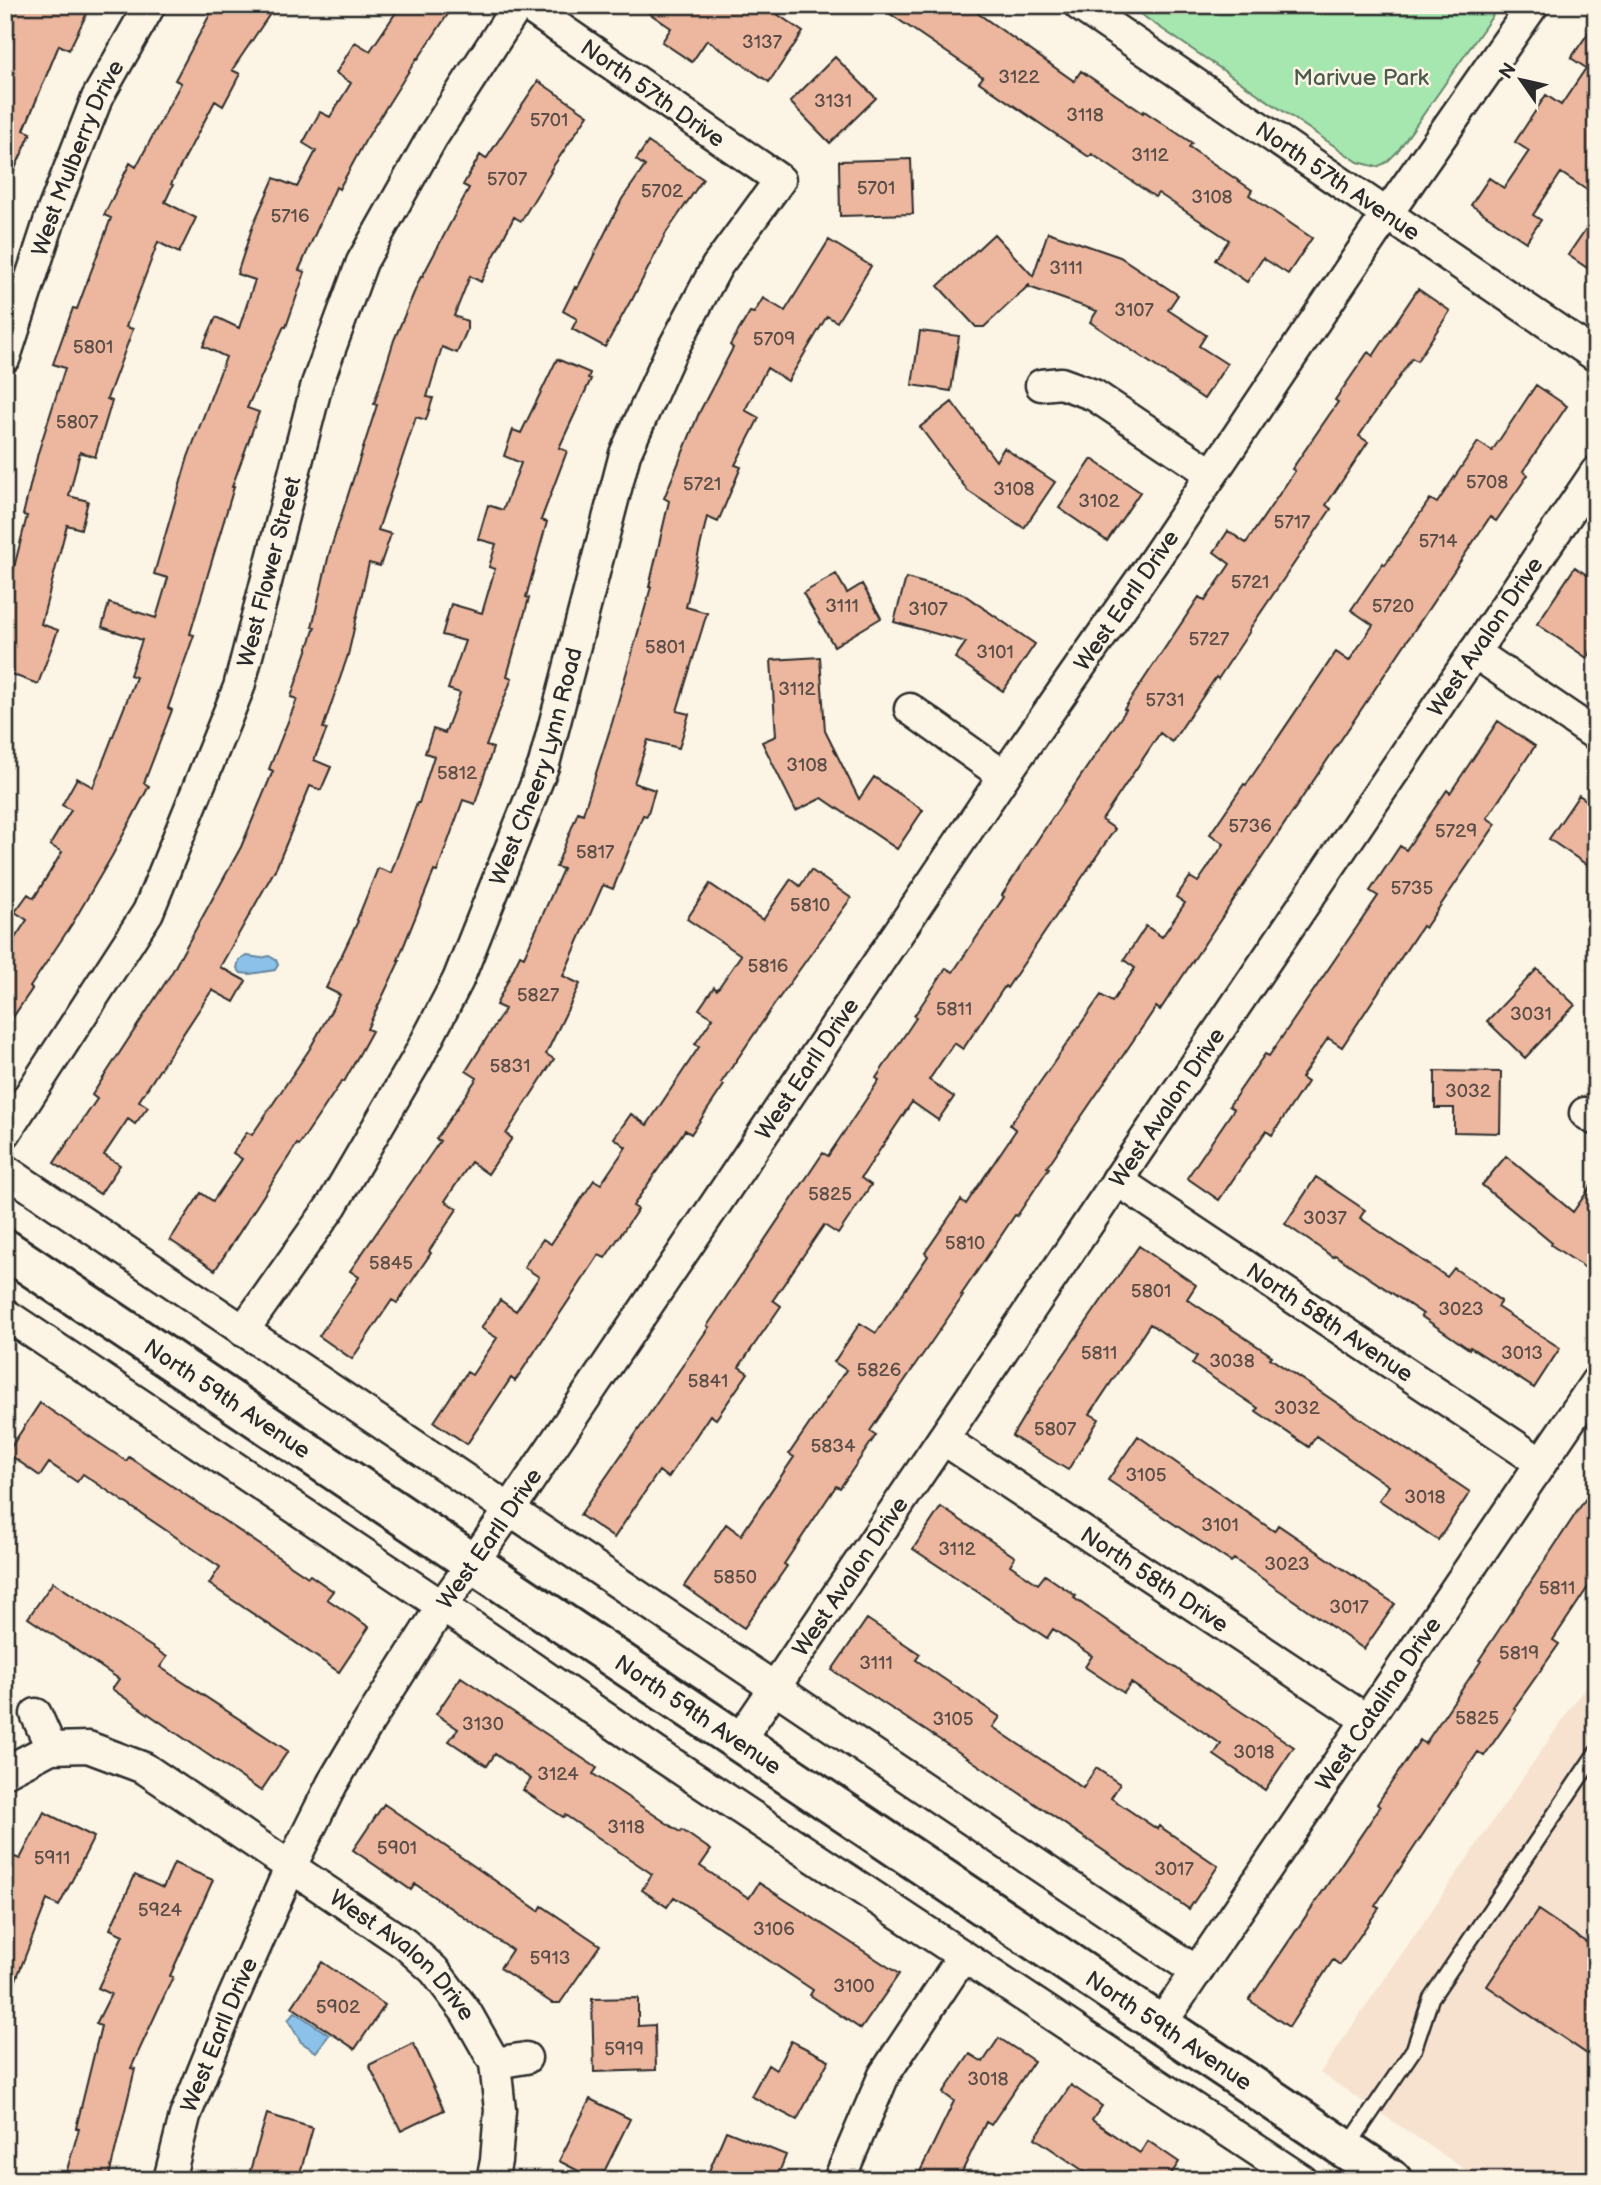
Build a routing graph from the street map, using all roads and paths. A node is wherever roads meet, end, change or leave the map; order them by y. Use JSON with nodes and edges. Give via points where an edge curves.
{"nodes":[{"id":1,"x":150,"y":5,"type":"edge"},
{"id":2,"x":518,"y":5,"type":"edge"},
{"id":3,"x":526,"y":5,"type":"edge"},
{"id":4,"x":1079,"y":5,"type":"edge"},
{"id":5,"x":1532,"y":5,"type":"edge"},
{"id":6,"x":780,"y":180,"type":"joint"},
{"id":7,"x":1387,"y":214,"type":"junction"},
{"id":8,"x":1596,"y":356,"type":"edge"},
{"id":9,"x":5,"y":357,"type":"edge"},
{"id":10,"x":1041,"y":384,"type":"dead end"},
{"id":11,"x":1596,"y":472,"type":"edge"},
{"id":12,"x":1212,"y":474,"type":"junction"},
{"id":13,"x":1474,"y":652,"type":"junction"},
{"id":14,"x":910,"y":709,"type":"dead end"},
{"id":15,"x":1596,"y":734,"type":"edge"},
{"id":16,"x":1004,"y":776,"type":"junction"},
{"id":17,"x":5,"y":1133,"type":"edge"},
{"id":18,"x":5,"y":1171,"type":"edge"},
{"id":19,"x":1117,"y":1180,"type":"junction"},
{"id":20,"x":5,"y":1249,"type":"edge"},
{"id":21,"x":5,"y":1314,"type":"edge"},
{"id":22,"x":243,"y":1331,"type":"junction"},
{"id":23,"x":1596,"y":1382,"type":"edge"},
{"id":24,"x":943,"y":1439,"type":"junction"},
{"id":25,"x":1541,"y":1463,"type":"junction"},
{"id":26,"x":510,"y":1510,"type":"junction"},
{"id":27,"x":473,"y":1563,"type":"junction"},
{"id":28,"x":442,"y":1606,"type":"junction"},
{"id":29,"x":775,"y":1688,"type":"junction"},
{"id":30,"x":36,"y":1714,"type":"dead end"},
{"id":31,"x":1367,"y":1720,"type":"junction"},
{"id":32,"x":738,"y":1742,"type":"junction"},
{"id":33,"x":51,"y":1748,"type":"junction"},
{"id":34,"x":1596,"y":1754,"type":"edge"},
{"id":35,"x":5,"y":1772,"type":"edge"},
{"id":36,"x":290,"y":1868,"type":"junction"},
{"id":37,"x":963,"y":1956,"type":"junction"},
{"id":38,"x":1197,"y":1972,"type":"junction"},
{"id":39,"x":1161,"y":2024,"type":"junction"},
{"id":40,"x":526,"y":2058,"type":"dead end"},
{"id":41,"x":495,"y":2063,"type":"junction"},
{"id":42,"x":1346,"y":2149,"type":"junction"},
{"id":43,"x":1386,"y":2178,"type":"edge"},
{"id":44,"x":169,"y":2180,"type":"edge"},
{"id":45,"x":492,"y":2180,"type":"edge"},
{"id":46,"x":839,"y":2180,"type":"edge"},
{"id":47,"x":1302,"y":2180,"type":"edge"}],
"edges":[{"from":1,"to":9,"type":"street","name":"West Mulberry Drive","via":[[97,98],[52,212]]},
{"from":2,"to":17,"type":"street","name":"West Flower Street","via":[[433,136],[362,262],[317,384],[239,687],[148,912]]},
{"from":3,"to":6,"type":"street","name":"North 57th Drive"},
{"from":4,"to":7,"type":"street","name":"North 57th Avenue"},
{"from":5,"to":7,"type":"street","name":"West Earll Drive"},
{"from":6,"to":22,"type":"street","name":"West Cheery Lynn Road","via":[[717,266],[669,356],[625,454],[544,764],[458,979],[332,1205]]},
{"from":7,"to":8,"type":"street","name":"North 57th Avenue"},
{"from":7,"to":12,"type":"street","name":"West Earll Drive"},
{"from":10,"to":12,"type":"street","via":[[1061,383],[1094,395]]},
{"from":11,"to":13,"type":"street","name":"West Avalon Drive"},
{"from":12,"to":16,"type":"street","name":"West Earll Drive"},
{"from":13,"to":15,"type":"street"},
{"from":13,"to":19,"type":"street","name":"West Avalon Drive"},
{"from":14,"to":16,"type":"street"},
{"from":16,"to":26,"type":"street","name":"West Earll Drive"},
{"from":18,"to":22,"type":"street"},
{"from":19,"to":24,"type":"street","name":"West Avalon Drive"},
{"from":19,"to":25,"type":"street","name":"North 58th Avenue"},
{"from":20,"to":27,"type":"main road","name":"North 59th Avenue"},
{"from":21,"to":28,"type":"street"},
{"from":22,"to":26,"type":"street"},
{"from":23,"to":25,"type":"street","name":"West Catalina Drive"},
{"from":24,"to":29,"type":"street","name":"West Avalon Drive"},
{"from":24,"to":31,"type":"street","name":"North 58th Drive"},
{"from":25,"to":31,"type":"street","name":"West Catalina Drive"},
{"from":26,"to":27,"type":"street","name":"West Earll Drive"},
{"from":26,"to":29,"type":"street"},
{"from":27,"to":28,"type":"street","name":"West Earll Drive"},
{"from":27,"to":32,"type":"main road","name":"North 59th Avenue"},
{"from":28,"to":36,"type":"street","name":"West Earll Drive","via":[[332,1784]]},
{"from":28,"to":37,"type":"street"},
{"from":29,"to":32,"type":"street","name":"West Avalon Drive"},
{"from":29,"to":38,"type":"street"},
{"from":30,"to":33,"type":"street"},
{"from":31,"to":38,"type":"street","name":"West Catalina Drive"},
{"from":32,"to":39,"type":"main road","name":"North 59th Avenue"},
{"from":33,"to":35,"type":"street"},
{"from":33,"to":36,"type":"street","via":[[88,1747],[144,1768]]},
{"from":34,"to":42,"type":"lane","via":[[1431,1997],[1414,2049]]},
{"from":36,"to":41,"type":"street","name":"West Avalon Drive","via":[[405,1944],[434,1970],[466,2012]]},
{"from":36,"to":44,"type":"street","name":"West Earll Drive","via":[[185,2116]]},
{"from":37,"to":46,"type":"street","via":[[884,2075]]},
{"from":37,"to":47,"type":"street"},
{"from":38,"to":39,"type":"street","name":"West Catalina Drive"},
{"from":39,"to":42,"type":"main road","name":"North 59th Avenue"},
{"from":40,"to":41,"type":"street"},
{"from":41,"to":45,"type":"street","name":"West Avalon Drive","via":[[500,2110]]},
{"from":42,"to":43,"type":"main road","name":"North 59th Avenue"}]}
